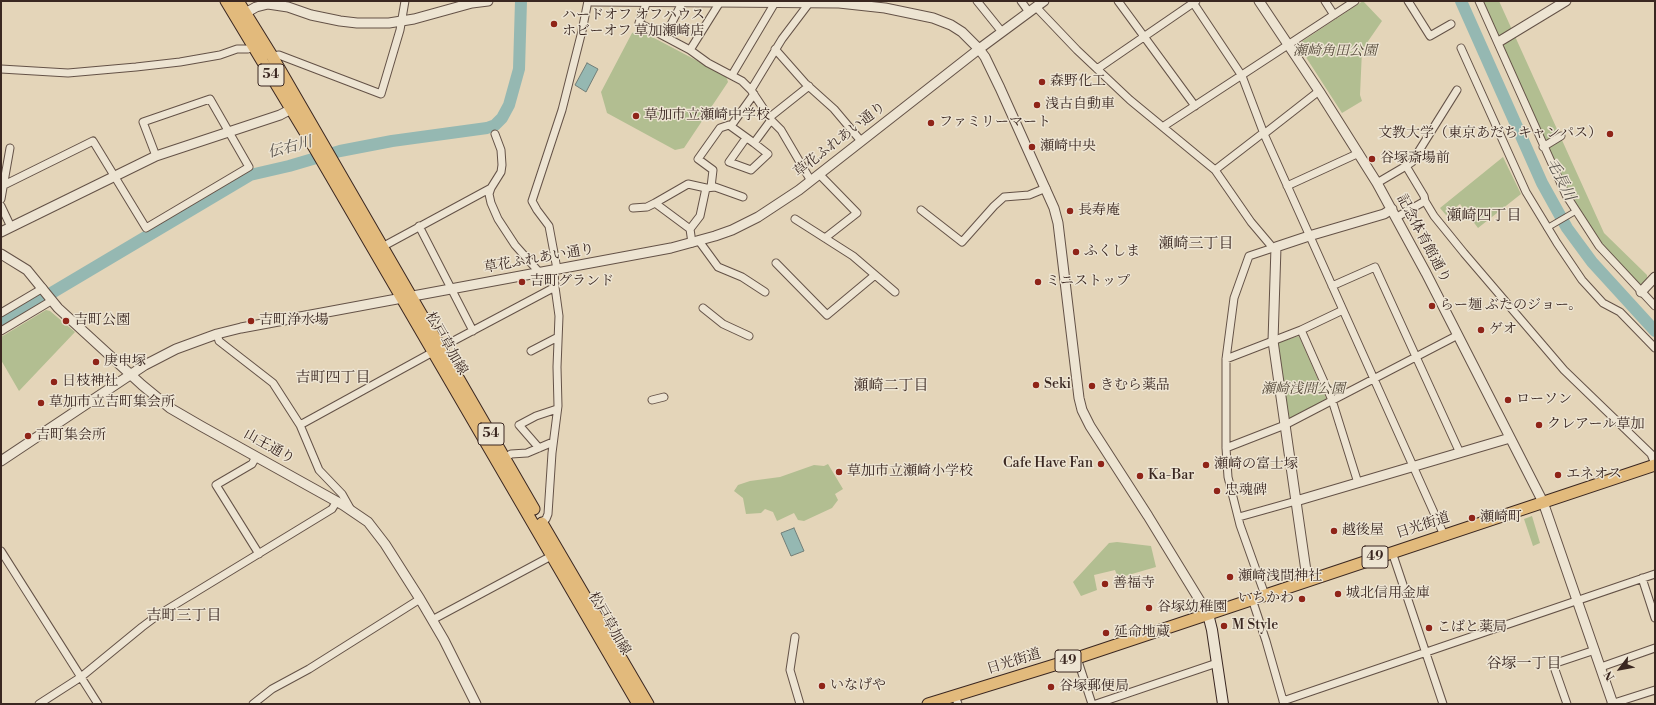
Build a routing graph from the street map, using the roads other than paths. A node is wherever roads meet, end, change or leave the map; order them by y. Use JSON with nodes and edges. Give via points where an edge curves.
{"nodes":[{"id":1,"x":226,"y":1,"type":"edge"},
{"id":2,"x":238,"y":1,"type":"edge"},
{"id":3,"x":405,"y":1,"type":"edge"},
{"id":4,"x":488,"y":1,"type":"edge"},
{"id":5,"x":588,"y":1,"type":"edge"},
{"id":6,"x":592,"y":1,"type":"edge"},
{"id":7,"x":683,"y":1,"type":"edge"},
{"id":8,"x":977,"y":1,"type":"edge"},
{"id":9,"x":1020,"y":1,"type":"edge"},
{"id":10,"x":1044,"y":1,"type":"edge"},
{"id":11,"x":1118,"y":1,"type":"edge"},
{"id":12,"x":1259,"y":1,"type":"edge"},
{"id":13,"x":1325,"y":1,"type":"edge"},
{"id":14,"x":1355,"y":1,"type":"edge"},
{"id":15,"x":1408,"y":1,"type":"edge"},
{"id":16,"x":1479,"y":1,"type":"edge"},
{"id":17,"x":1566,"y":1,"type":"edge"},
{"id":18,"x":647,"y":2,"type":"edge"},
{"id":19,"x":720,"y":2,"type":"junction"},
{"id":20,"x":776,"y":2,"type":"edge"},
{"id":21,"x":810,"y":2,"type":"edge"},
{"id":22,"x":840,"y":2,"type":"edge"},
{"id":23,"x":1194,"y":2,"type":"edge"},
{"id":24,"x":1032,"y":10,"type":"junction"},
{"id":25,"x":241,"y":15,"type":"junction"},
{"id":26,"x":1334,"y":15,"type":"junction"},
{"id":27,"x":401,"y":22,"type":"junction"},
{"id":28,"x":1451,"y":24,"type":"dead end"},
{"id":29,"x":1002,"y":32,"type":"junction"},
{"id":30,"x":665,"y":36,"type":"junction"},
{"id":31,"x":1144,"y":37,"type":"junction"},
{"id":32,"x":1499,"y":42,"type":"junction"},
{"id":33,"x":1288,"y":45,"type":"junction"},
{"id":34,"x":253,"y":46,"type":"junction"},
{"id":35,"x":1461,"y":48,"type":"dead end"},
{"id":36,"x":775,"y":49,"type":"junction"},
{"id":37,"x":979,"y":49,"type":"junction"},
{"id":38,"x":690,"y":50,"type":"junction"},
{"id":39,"x":272,"y":56,"type":"junction"},
{"id":40,"x":1,"y":69,"type":"edge"},
{"id":41,"x":1097,"y":69,"type":"junction"},
{"id":42,"x":732,"y":75,"type":"junction"},
{"id":43,"x":1242,"y":76,"type":"junction"},
{"id":44,"x":809,"y":86,"type":"junction"},
{"id":45,"x":1457,"y":90,"type":"dead end"},
{"id":46,"x":1319,"y":91,"type":"junction"},
{"id":47,"x":753,"y":92,"type":"junction"},
{"id":48,"x":1195,"y":106,"type":"junction"},
{"id":49,"x":296,"y":107,"type":"junction"},
{"id":50,"x":771,"y":118,"type":"junction"},
{"id":51,"x":731,"y":126,"type":"junction"},
{"id":52,"x":1164,"y":126,"type":"junction"},
{"id":53,"x":228,"y":132,"type":"junction"},
{"id":54,"x":1263,"y":133,"type":"junction"},
{"id":55,"x":495,"y":134,"type":"dead end"},
{"id":56,"x":1561,"y":136,"type":"dead end"},
{"id":57,"x":746,"y":138,"type":"junction"},
{"id":58,"x":861,"y":141,"type":"junction"},
{"id":59,"x":754,"y":143,"type":"junction"},
{"id":60,"x":1543,"y":147,"type":"junction"},
{"id":61,"x":10,"y":148,"type":"dead end"},
{"id":62,"x":1359,"y":153,"type":"junction"},
{"id":63,"x":156,"y":156,"type":"junction"},
{"id":64,"x":329,"y":164,"type":"junction"},
{"id":65,"x":1406,"y":166,"type":"junction"},
{"id":66,"x":1215,"y":170,"type":"junction"},
{"id":67,"x":819,"y":174,"type":"junction"},
{"id":68,"x":113,"y":176,"type":"junction"},
{"id":69,"x":811,"y":181,"type":"junction"},
{"id":70,"x":1378,"y":183,"type":"junction"},
{"id":71,"x":4,"y":185,"type":"junction"},
{"id":72,"x":1287,"y":186,"type":"junction"},
{"id":73,"x":491,"y":188,"type":"junction"},
{"id":74,"x":709,"y":188,"type":"junction"},
{"id":75,"x":1046,"y":188,"type":"junction"},
{"id":76,"x":743,"y":197,"type":"dead end"},
{"id":77,"x":1,"y":199,"type":"edge"},
{"id":78,"x":1425,"y":201,"type":"junction"},
{"id":79,"x":655,"y":203,"type":"junction"},
{"id":80,"x":1,"y":206,"type":"edge"},
{"id":81,"x":633,"y":208,"type":"dead end"},
{"id":82,"x":921,"y":210,"type":"dead end"},
{"id":83,"x":1573,"y":212,"type":"junction"},
{"id":84,"x":1394,"y":213,"type":"junction"},
{"id":85,"x":795,"y":219,"type":"dead end"},
{"id":86,"x":419,"y":226,"type":"junction"},
{"id":87,"x":11,"y":227,"type":"junction"},
{"id":88,"x":1548,"y":227,"type":"junction"},
{"id":89,"x":690,"y":229,"type":"junction"},
{"id":90,"x":1,"y":232,"type":"edge"},
{"id":91,"x":1309,"y":236,"type":"junction"},
{"id":92,"x":825,"y":238,"type":"junction"},
{"id":93,"x":695,"y":242,"type":"junction"},
{"id":94,"x":382,"y":247,"type":"junction"},
{"id":95,"x":1275,"y":248,"type":"junction"},
{"id":96,"x":1,"y":254,"type":"edge"},
{"id":97,"x":776,"y":263,"type":"dead end"},
{"id":98,"x":555,"y":270,"type":"junction"},
{"id":99,"x":539,"y":272,"type":"junction"},
{"id":100,"x":875,"y":275,"type":"junction"},
{"id":101,"x":1655,"y":278,"type":"edge"},
{"id":102,"x":1332,"y":286,"type":"junction"},
{"id":103,"x":555,"y":287,"type":"junction"},
{"id":104,"x":451,"y":289,"type":"junction"},
{"id":105,"x":765,"y":292,"type":"dead end"},
{"id":106,"x":895,"y":292,"type":"dead end"},
{"id":107,"x":1641,"y":292,"type":"junction"},
{"id":108,"x":47,"y":295,"type":"junction"},
{"id":109,"x":406,"y":297,"type":"junction"},
{"id":110,"x":1655,"y":306,"type":"edge"},
{"id":111,"x":703,"y":308,"type":"dead end"},
{"id":112,"x":1342,"y":310,"type":"junction"},
{"id":113,"x":1,"y":313,"type":"edge"},
{"id":114,"x":1301,"y":330,"type":"junction"},
{"id":115,"x":1,"y":331,"type":"edge"},
{"id":116,"x":473,"y":331,"type":"junction"},
{"id":117,"x":217,"y":334,"type":"junction"},
{"id":118,"x":1458,"y":335,"type":"junction"},
{"id":119,"x":749,"y":336,"type":"dead end"},
{"id":120,"x":558,"y":337,"type":"junction"},
{"id":121,"x":1273,"y":341,"type":"junction"},
{"id":122,"x":1655,"y":348,"type":"edge"},
{"id":123,"x":437,"y":350,"type":"junction"},
{"id":124,"x":531,"y":350,"type":"dead end"},
{"id":125,"x":1416,"y":357,"type":"junction"},
{"id":126,"x":1226,"y":359,"type":"junction"},
{"id":127,"x":131,"y":374,"type":"junction"},
{"id":128,"x":1373,"y":378,"type":"junction"},
{"id":129,"x":664,"y":397,"type":"dead end"},
{"id":130,"x":652,"y":400,"type":"dead end"},
{"id":131,"x":1332,"y":400,"type":"junction"},
{"id":132,"x":557,"y":409,"type":"junction"},
{"id":133,"x":300,"y":425,"type":"junction"},
{"id":134,"x":1285,"y":425,"type":"junction"},
{"id":135,"x":1510,"y":438,"type":"junction"},
{"id":136,"x":553,"y":442,"type":"junction"},
{"id":137,"x":539,"y":448,"type":"junction"},
{"id":138,"x":1226,"y":448,"type":"junction"},
{"id":139,"x":1460,"y":453,"type":"junction"},
{"id":140,"x":256,"y":457,"type":"junction"},
{"id":141,"x":505,"y":458,"type":"junction"},
{"id":142,"x":1,"y":461,"type":"edge"},
{"id":143,"x":1655,"y":464,"type":"edge"},
{"id":144,"x":1412,"y":466,"type":"junction"},
{"id":145,"x":1358,"y":483,"type":"junction"},
{"id":146,"x":336,"y":501,"type":"junction"},
{"id":147,"x":1296,"y":501,"type":"junction"},
{"id":148,"x":1543,"y":502,"type":"junction"},
{"id":149,"x":352,"y":510,"type":"junction"},
{"id":150,"x":1239,"y":517,"type":"junction"},
{"id":151,"x":538,"y":524,"type":"junction"},
{"id":152,"x":1444,"y":535,"type":"junction"},
{"id":153,"x":1,"y":551,"type":"edge"},
{"id":154,"x":1392,"y":552,"type":"junction"},
{"id":155,"x":259,"y":554,"type":"junction"},
{"id":156,"x":556,"y":554,"type":"junction"},
{"id":157,"x":1655,"y":574,"type":"edge"},
{"id":158,"x":1642,"y":578,"type":"junction"},
{"id":159,"x":1308,"y":580,"type":"junction"},
{"id":160,"x":1265,"y":595,"type":"junction"},
{"id":161,"x":420,"y":599,"type":"junction"},
{"id":162,"x":1252,"y":599,"type":"junction"},
{"id":163,"x":1578,"y":600,"type":"junction"},
{"id":164,"x":1208,"y":614,"type":"junction"},
{"id":165,"x":1655,"y":618,"type":"edge"},
{"id":166,"x":432,"y":620,"type":"junction"},
{"id":167,"x":795,"y":637,"type":"dead end"},
{"id":168,"x":1655,"y":648,"type":"edge"},
{"id":169,"x":1595,"y":650,"type":"junction"},
{"id":170,"x":1426,"y":652,"type":"junction"},
{"id":171,"x":1077,"y":658,"type":"junction"},
{"id":172,"x":1217,"y":662,"type":"junction"},
{"id":173,"x":1600,"y":667,"type":"junction"},
{"id":174,"x":82,"y":677,"type":"junction"},
{"id":175,"x":1655,"y":690,"type":"edge"},
{"id":176,"x":956,"y":700,"type":"edge"},
{"id":177,"x":1283,"y":702,"type":"edge"},
{"id":178,"x":39,"y":704,"type":"edge"},
{"id":179,"x":98,"y":704,"type":"edge"},
{"id":180,"x":253,"y":704,"type":"edge"},
{"id":181,"x":476,"y":704,"type":"edge"},
{"id":182,"x":638,"y":704,"type":"edge"},
{"id":183,"x":648,"y":704,"type":"edge"},
{"id":184,"x":800,"y":704,"type":"edge"},
{"id":185,"x":928,"y":704,"type":"edge"},
{"id":186,"x":1092,"y":704,"type":"edge"},
{"id":187,"x":1096,"y":704,"type":"edge"},
{"id":188,"x":1223,"y":704,"type":"edge"},
{"id":189,"x":1444,"y":704,"type":"edge"},
{"id":190,"x":1567,"y":704,"type":"edge"},
{"id":191,"x":1612,"y":704,"type":"edge"}],
"edges":[{"from":1,"to":25,"type":"main road","name":"松戸草加線","number":"54"},
{"from":2,"to":25,"type":"main road","name":"松戸草加線","number":"54"},
{"from":3,"to":27,"type":"street"},
{"from":4,"to":27,"type":"street"},
{"from":5,"to":98,"type":"street","via":[[562,110],[532,201],[549,226]]},
{"from":6,"to":18,"type":"street"},
{"from":7,"to":18,"type":"street"},
{"from":7,"to":19,"type":"street"},
{"from":7,"to":30,"type":"street"},
{"from":8,"to":29,"type":"street"},
{"from":9,"to":24,"type":"street"},
{"from":10,"to":24,"type":"street","name":"草花ふれあい通り"},
{"from":11,"to":31,"type":"street"},
{"from":12,"to":33,"type":"street","name":"記念体育館通り"},
{"from":13,"to":26,"type":"street"},
{"from":14,"to":26,"type":"street"},
{"from":15,"to":28,"type":"street","via":[[1430,36]]},
{"from":16,"to":32,"type":"street"},
{"from":17,"to":32,"type":"street"},
{"from":18,"to":30,"type":"street","via":[[639,23]]},
{"from":19,"to":20,"type":"street"},
{"from":19,"to":38,"type":"street"},
{"from":20,"to":21,"type":"street"},
{"from":20,"to":42,"type":"street"},
{"from":21,"to":22,"type":"street"},
{"from":21,"to":36,"type":"street"},
{"from":22,"to":37,"type":"street","via":[[933,18],[962,32]]},
{"from":23,"to":31,"type":"street"},
{"from":23,"to":43,"type":"street"},
{"from":24,"to":29,"type":"street","name":"草花ふれあい通り"},
{"from":24,"to":41,"type":"street"},
{"from":25,"to":27,"type":"street","via":[[268,4],[346,22]]},
{"from":25,"to":34,"type":"main road","name":"松戸草加線","number":"54"},
{"from":25,"to":39,"type":"main road","name":"松戸草加線","number":"54"},
{"from":26,"to":33,"type":"street"},
{"from":27,"to":39,"type":"street","via":[[381,94],[279,55]]},
{"from":29,"to":37,"type":"street","name":"草花ふれあい通り"},
{"from":30,"to":38,"type":"street"},
{"from":31,"to":41,"type":"street"},
{"from":31,"to":48,"type":"street"},
{"from":32,"to":60,"type":"street"},
{"from":33,"to":43,"type":"street"},
{"from":33,"to":46,"type":"street","name":"記念体育館通り"},
{"from":34,"to":40,"type":"street","via":[[220,55],[136,67],[68,73]]},
{"from":34,"to":49,"type":"main road","name":"松戸草加線","number":"54"},
{"from":35,"to":88,"type":"street","via":[[1526,192]]},
{"from":36,"to":44,"type":"street"},
{"from":36,"to":47,"type":"street"},
{"from":37,"to":58,"type":"street","name":"草花ふれあい通り"},
{"from":37,"to":75,"type":"street"},
{"from":38,"to":42,"type":"street"},
{"from":39,"to":49,"type":"main road","name":"松戸草加線","number":"54"},
{"from":41,"to":52,"type":"street","via":[[1130,100]]},
{"from":42,"to":47,"type":"street"},
{"from":43,"to":48,"type":"street"},
{"from":43,"to":54,"type":"street"},
{"from":44,"to":50,"type":"street"},
{"from":44,"to":58,"type":"street","via":[[834,109]]},
{"from":45,"to":65,"type":"street","via":[[1412,162]]},
{"from":46,"to":54,"type":"street"},
{"from":46,"to":62,"type":"street","name":"記念体育館通り"},
{"from":47,"to":50,"type":"street"},
{"from":47,"to":51,"type":"street"},
{"from":48,"to":52,"type":"street"},
{"from":49,"to":53,"type":"street"},
{"from":49,"to":64,"type":"main road","name":"松戸草加線","number":"54"},
{"from":50,"to":59,"type":"street"},
{"from":50,"to":69,"type":"street","via":[[781,130]]},
{"from":51,"to":57,"type":"street"},
{"from":51,"to":74,"type":"street","via":[[720,128],[698,159],[713,170]]},
{"from":52,"to":66,"type":"street"},
{"from":53,"to":63,"type":"street"},
{"from":53,"to":63,"type":"street","via":[[210,99],[144,122]]},
{"from":53,"to":68,"type":"street","via":[[249,167],[146,228]]},
{"from":54,"to":66,"type":"street"},
{"from":54,"to":72,"type":"street"},
{"from":55,"to":73,"type":"street","via":[[501,150],[502,165],[501,172]]},
{"from":56,"to":60,"type":"street"},
{"from":57,"to":59,"type":"street"},
{"from":57,"to":59,"type":"street","via":[[729,162],[751,170],[768,154]]},
{"from":58,"to":67,"type":"street","name":"草花ふれあい通り"},
{"from":60,"to":83,"type":"street"},
{"from":61,"to":71,"type":"street"},
{"from":62,"to":70,"type":"street","name":"記念体育館通り"},
{"from":62,"to":72,"type":"street"},
{"from":63,"to":68,"type":"street"},
{"from":64,"to":94,"type":"main road","name":"松戸草加線","number":"54"},
{"from":64,"to":109,"type":"main road","name":"松戸草加線","number":"54"},
{"from":65,"to":70,"type":"street"},
{"from":65,"to":78,"type":"street"},
{"from":66,"to":95,"type":"street","via":[[1251,222]]},
{"from":67,"to":69,"type":"street","name":"草花ふれあい通り"},
{"from":67,"to":92,"type":"street","via":[[857,213]]},
{"from":68,"to":71,"type":"street","via":[[92,141]]},
{"from":68,"to":87,"type":"street"},
{"from":69,"to":93,"type":"street","name":"草花ふれあい通り","via":[[758,217],[732,230]]},
{"from":70,"to":84,"type":"street","name":"記念体育館通り"},
{"from":71,"to":77,"type":"street"},
{"from":72,"to":91,"type":"street"},
{"from":73,"to":86,"type":"street"},
{"from":73,"to":99,"type":"street","via":[[491,203],[498,219],[515,245]]},
{"from":74,"to":76,"type":"street","via":[[715,187]]},
{"from":74,"to":79,"type":"street","via":[[688,184]]},
{"from":74,"to":89,"type":"street","via":[[700,216]]},
{"from":75,"to":82,"type":"street","via":[[1029,195],[1004,198],[962,242]]},
{"from":75,"to":164,"type":"street","via":[[1058,223],[1082,410]]},
{"from":78,"to":84,"type":"street"},
{"from":78,"to":143,"type":"street","via":[[1464,254],[1564,370],[1651,454]]},
{"from":79,"to":81,"type":"street","via":[[647,207]]},
{"from":79,"to":89,"type":"street"},
{"from":80,"to":87,"type":"street"},
{"from":83,"to":88,"type":"street"},
{"from":83,"to":107,"type":"street","via":[[1599,246]]},
{"from":84,"to":91,"type":"street"},
{"from":84,"to":118,"type":"street","name":"記念体育館通り"},
{"from":85,"to":92,"type":"street"},
{"from":86,"to":94,"type":"street"},
{"from":86,"to":104,"type":"street"},
{"from":87,"to":90,"type":"street"},
{"from":88,"to":122,"type":"street","via":[[1582,280],[1603,303],[1620,312]]},
{"from":89,"to":93,"type":"street"},
{"from":91,"to":95,"type":"street"},
{"from":91,"to":102,"type":"street"},
{"from":92,"to":100,"type":"street","via":[[853,256]]},
{"from":93,"to":98,"type":"street","name":"草花ふれあい通り"},
{"from":93,"to":105,"type":"street","via":[[718,268],[742,277]]},
{"from":94,"to":109,"type":"main road","name":"松戸草加線","number":"54"},
{"from":95,"to":121,"type":"street"},
{"from":95,"to":126,"type":"street","via":[[1249,256],[1234,298]]},
{"from":96,"to":108,"type":"street","name":"山王通り","via":[[27,270]]},
{"from":97,"to":100,"type":"street","via":[[827,315]]},
{"from":98,"to":99,"type":"street","name":"草花ふれあい通り"},
{"from":98,"to":103,"type":"street"},
{"from":99,"to":104,"type":"street","name":"草花ふれあい通り"},
{"from":100,"to":106,"type":"street"},
{"from":101,"to":107,"type":"street"},
{"from":102,"to":112,"type":"street"},
{"from":102,"to":125,"type":"street","via":[[1375,267]]},
{"from":103,"to":116,"type":"street"},
{"from":103,"to":120,"type":"street","via":[[559,316]]},
{"from":104,"to":109,"type":"street","name":"草花ふれあい通り"},
{"from":104,"to":116,"type":"street"},
{"from":107,"to":110,"type":"street"},
{"from":108,"to":113,"type":"street"},
{"from":108,"to":115,"type":"street"},
{"from":108,"to":127,"type":"street","name":"山王通り"},
{"from":109,"to":117,"type":"street","name":"草花ふれあい通り"},
{"from":109,"to":123,"type":"main road","name":"松戸草加線","number":"54"},
{"from":111,"to":119,"type":"street","via":[[723,324]]},
{"from":112,"to":114,"type":"street"},
{"from":112,"to":128,"type":"street"},
{"from":114,"to":121,"type":"street"},
{"from":114,"to":131,"type":"street"},
{"from":116,"to":123,"type":"street"},
{"from":117,"to":127,"type":"street","name":"草花ふれあい通り","via":[[170,352]]},
{"from":117,"to":133,"type":"street","via":[[219,341],[273,383]]},
{"from":118,"to":125,"type":"street"},
{"from":118,"to":135,"type":"street","name":"記念体育館通り"},
{"from":120,"to":124,"type":"street"},
{"from":120,"to":132,"type":"street"},
{"from":121,"to":126,"type":"street"},
{"from":121,"to":134,"type":"street"},
{"from":123,"to":133,"type":"street"},
{"from":123,"to":141,"type":"main road","name":"松戸草加線","number":"54"},
{"from":123,"to":151,"type":"main road","name":"松戸草加線","number":"54"},
{"from":125,"to":128,"type":"street"},
{"from":125,"to":139,"type":"street"},
{"from":126,"to":138,"type":"street"},
{"from":127,"to":140,"type":"street","name":"山王通り","via":[[170,408]]},
{"from":127,"to":142,"type":"street","name":"草花ふれあい通り"},
{"from":128,"to":131,"type":"street"},
{"from":128,"to":144,"type":"street"},
{"from":129,"to":130,"type":"street"},
{"from":131,"to":134,"type":"street"},
{"from":131,"to":145,"type":"street"},
{"from":132,"to":136,"type":"street"},
{"from":132,"to":137,"type":"street","via":[[519,425]]},
{"from":133,"to":149,"type":"street","via":[[319,470],[342,494]]},
{"from":134,"to":138,"type":"street"},
{"from":134,"to":147,"type":"street"},
{"from":135,"to":139,"type":"street"},
{"from":135,"to":148,"type":"street","name":"記念体育館通り"},
{"from":136,"to":137,"type":"street"},
{"from":136,"to":151,"type":"street","via":[[548,514],[546,519]]},
{"from":137,"to":141,"type":"street","via":[[527,453],[511,454]]},
{"from":138,"to":150,"type":"street","via":[[1228,477]]},
{"from":139,"to":144,"type":"street"},
{"from":140,"to":146,"type":"street","name":"山王通り"},
{"from":140,"to":155,"type":"street","via":[[252,464],[216,486]]},
{"from":141,"to":151,"type":"main road","name":"松戸草加線","number":"54"},
{"from":143,"to":148,"type":"main road","name":"日光街道","number":"49"},
{"from":144,"to":145,"type":"street"},
{"from":144,"to":152,"type":"street"},
{"from":145,"to":147,"type":"street"},
{"from":146,"to":149,"type":"street","name":"山王通り"},
{"from":146,"to":155,"type":"street","via":[[332,509]]},
{"from":147,"to":150,"type":"street"},
{"from":147,"to":159,"type":"street"},
{"from":148,"to":152,"type":"main road","name":"日光街道","number":"49"},
{"from":148,"to":163,"type":"street","name":"記念体育館通り"},
{"from":149,"to":161,"type":"street","name":"山王通り","via":[[368,522],[380,536]]},
{"from":150,"to":160,"type":"street"},
{"from":151,"to":156,"type":"main road","name":"松戸草加線","number":"54"},
{"from":152,"to":154,"type":"main road","name":"日光街道","number":"49"},
{"from":153,"to":174,"type":"street"},
{"from":154,"to":159,"type":"main road","name":"日光街道","number":"49"},
{"from":154,"to":170,"type":"street"},
{"from":155,"to":174,"type":"street","via":[[158,615]]},
{"from":156,"to":166,"type":"street"},
{"from":156,"to":182,"type":"main road","name":"松戸草加線","number":"54"},
{"from":156,"to":183,"type":"main road","name":"松戸草加線","number":"54"},
{"from":157,"to":158,"type":"street"},
{"from":158,"to":163,"type":"street"},
{"from":158,"to":165,"type":"street"},
{"from":159,"to":160,"type":"main road","name":"日光街道","number":"49"},
{"from":160,"to":162,"type":"main road","name":"日光街道","number":"49"},
{"from":161,"to":166,"type":"street","name":"山王通り"},
{"from":161,"to":180,"type":"street","via":[[272,689]]},
{"from":162,"to":164,"type":"main road","name":"日光街道","number":"49"},
{"from":162,"to":177,"type":"street"},
{"from":163,"to":169,"type":"street","name":"記念体育館通り"},
{"from":163,"to":170,"type":"street"},
{"from":164,"to":171,"type":"main road","name":"日光街道","number":"49"},
{"from":164,"to":172,"type":"main road"},
{"from":166,"to":181,"type":"street","name":"山王通り"},
{"from":167,"to":184,"type":"street","via":[[790,670]]},
{"from":168,"to":173,"type":"street"},
{"from":169,"to":173,"type":"street","name":"記念体育館通り"},
{"from":169,"to":190,"type":"street","via":[[1556,664],[1554,667]]},
{"from":170,"to":177,"type":"street"},
{"from":170,"to":189,"type":"street"},
{"from":171,"to":176,"type":"main road","name":"日光街道","number":"49"},
{"from":171,"to":186,"type":"street"},
{"from":172,"to":187,"type":"street"},
{"from":172,"to":188,"type":"main road"},
{"from":173,"to":191,"type":"street","name":"記念体育館通り"},
{"from":174,"to":178,"type":"street"},
{"from":174,"to":179,"type":"street"},
{"from":175,"to":191,"type":"street"},
{"from":176,"to":185,"type":"main road","name":"日光街道","number":"49"}]}
